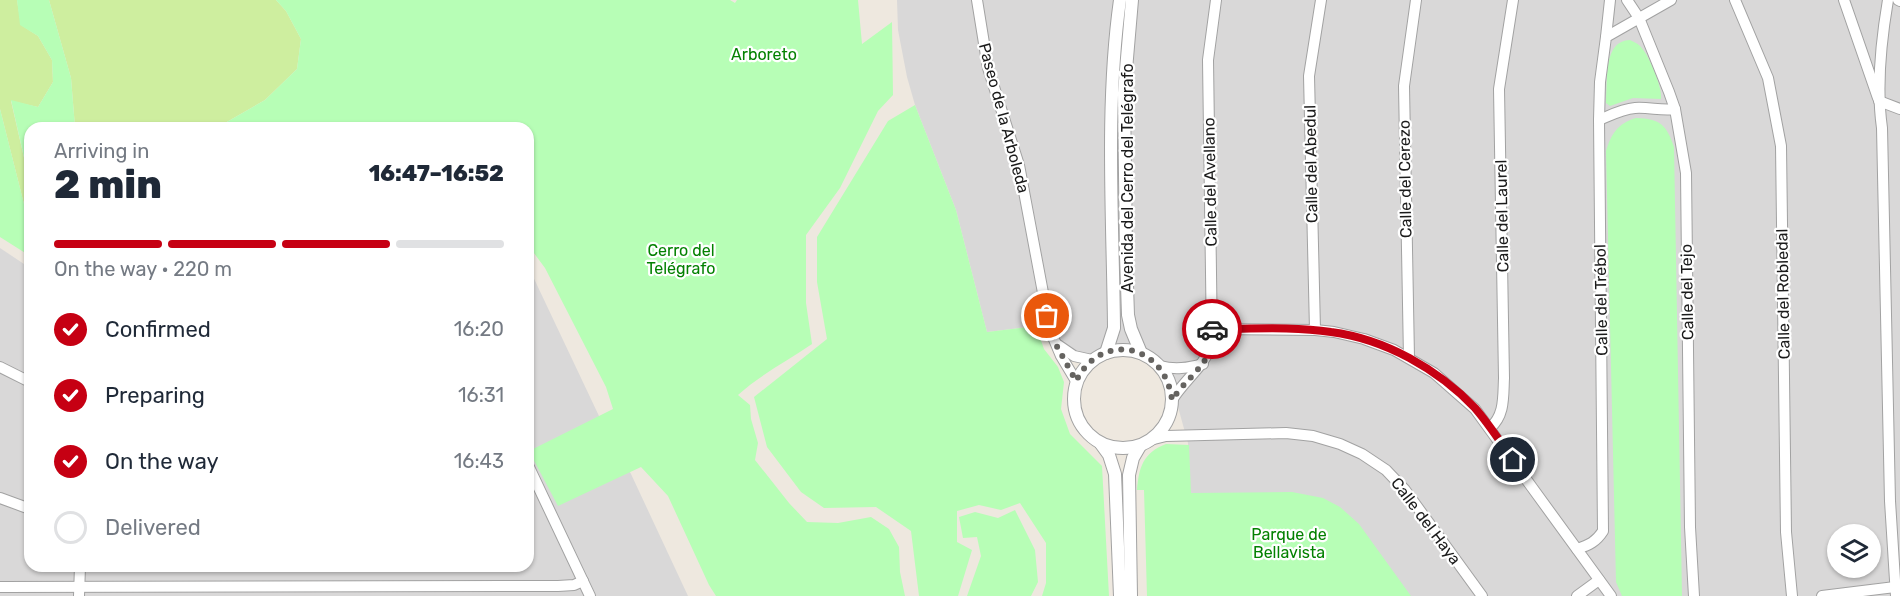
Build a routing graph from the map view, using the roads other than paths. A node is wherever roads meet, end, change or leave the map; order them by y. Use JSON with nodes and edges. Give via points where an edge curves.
{"nodes":[{"id":1,"x":976,"y":0,"type":"edge"},
{"id":2,"x":1120,"y":0,"type":"edge"},
{"id":3,"x":1132,"y":0,"type":"edge"},
{"id":4,"x":1216,"y":0,"type":"edge"},
{"id":5,"x":1321,"y":0,"type":"edge"},
{"id":6,"x":1416,"y":0,"type":"edge"},
{"id":7,"x":1513,"y":0,"type":"edge"},
{"id":8,"x":1610,"y":0,"type":"edge"},
{"id":9,"x":1627,"y":0,"type":"edge"},
{"id":10,"x":1671,"y":0,"type":"edge"},
{"id":11,"x":1735,"y":0,"type":"edge"},
{"id":12,"x":1844,"y":0,"type":"edge"},
{"id":13,"x":1888,"y":0,"type":"edge"},
{"id":14,"x":1639,"y":18,"type":"junction"},
{"id":15,"x":1606,"y":37,"type":"junction"},
{"id":16,"x":1864,"y":57,"type":"junction"},
{"id":17,"x":1881,"y":58,"type":"junction"},
{"id":18,"x":1879,"y":101,"type":"junction"},
{"id":19,"x":1674,"y":109,"type":"junction"},
{"id":20,"x":1900,"y":110,"type":"edge"},
{"id":21,"x":1599,"y":120,"type":"junction"},
{"id":22,"x":1212,"y":329,"type":"junction"},
{"id":23,"x":1315,"y":330,"type":"junction"},
{"id":24,"x":1054,"y":341,"type":"junction"},
{"id":25,"x":1106,"y":353,"type":"junction"},
{"id":26,"x":1141,"y":353,"type":"junction"},
{"id":27,"x":1409,"y":358,"type":"junction"},
{"id":28,"x":1092,"y":360,"type":"junction"},
{"id":29,"x":1203,"y":363,"type":"junction"},
{"id":30,"x":1160,"y":366,"type":"junction"},
{"id":31,"x":0,"y":367,"type":"edge"},
{"id":32,"x":24,"y":379,"type":"edge"},
{"id":33,"x":1076,"y":381,"type":"junction"},
{"id":34,"x":1172,"y":400,"type":"junction"},
{"id":35,"x":1490,"y":428,"type":"junction"},
{"id":36,"x":1145,"y":443,"type":"junction"},
{"id":37,"x":1101,"y":444,"type":"junction"},
{"id":38,"x":534,"y":478,"type":"edge"},
{"id":39,"x":0,"y":498,"type":"edge"},
{"id":40,"x":24,"y":507,"type":"edge"},
{"id":41,"x":1577,"y":549,"type":"junction"},
{"id":42,"x":1896,"y":562,"type":"edge"},
{"id":43,"x":80,"y":572,"type":"edge"},
{"id":44,"x":1599,"y":580,"type":"junction"},
{"id":45,"x":583,"y":581,"type":"junction"},
{"id":46,"x":0,"y":587,"type":"edge"},
{"id":47,"x":402,"y":591,"type":"edge"},
{"id":48,"x":512,"y":591,"type":"edge"},
{"id":49,"x":1895,"y":591,"type":"edge"},
{"id":50,"x":79,"y":592,"type":"edge"},
{"id":51,"x":590,"y":596,"type":"edge"},
{"id":52,"x":1120,"y":596,"type":"edge"},
{"id":53,"x":1131,"y":596,"type":"edge"},
{"id":54,"x":1482,"y":596,"type":"edge"},
{"id":55,"x":1577,"y":596,"type":"edge"},
{"id":56,"x":1611,"y":596,"type":"edge"},
{"id":57,"x":1694,"y":596,"type":"edge"},
{"id":58,"x":1791,"y":596,"type":"edge"},
{"id":59,"x":1822,"y":596,"type":"edge"}],
"edges":[{"from":1,"to":24,"type":"street","name":"Paseo de la Arboleda","via":[[988,68],[1019,165]]},
{"from":2,"to":25,"type":"street","name":"Avenida del Cerro del Telégrafo","via":[[1112,92],[1114,328]]},
{"from":3,"to":26,"type":"street","name":"Avenida del Cerro del Telégrafo","via":[[1124,93],[1126,256],[1128,315]]},
{"from":4,"to":22,"type":"street","name":"Calle del Avellano","via":[[1208,60]]},
{"from":5,"to":23,"type":"street","name":"Calle del Abedul","via":[[1309,76]]},
{"from":6,"to":27,"type":"street","name":"Calle del Cerezo","via":[[1404,86]]},
{"from":7,"to":35,"type":"street","name":"Calle del Laurel","via":[[1499,88],[1504,378],[1502,411]]},
{"from":8,"to":15,"type":"street","name":"Calle del Trébol"},
{"from":9,"to":14,"type":"street","name":"Calle del Tejo"},
{"from":10,"to":14,"type":"street"},
{"from":11,"to":58,"type":"street","name":"Calle del Robledal","via":[[1768,78],[1782,147],[1785,532]]},
{"from":12,"to":16,"type":"street"},
{"from":13,"to":17,"type":"street"},
{"from":14,"to":15,"type":"street"},
{"from":14,"to":19,"type":"street","name":"Calle del Tejo"},
{"from":15,"to":21,"type":"street","name":"Calle del Trébol"},
{"from":16,"to":17,"type":"street"},
{"from":16,"to":18,"type":"street"},
{"from":17,"to":18,"type":"street"},
{"from":18,"to":20,"type":"street"},
{"from":18,"to":42,"type":"street"},
{"from":19,"to":21,"type":"street","via":[[1634,108]]},
{"from":19,"to":57,"type":"street","name":"Calle del Tejo","via":[[1686,173]]},
{"from":21,"to":41,"type":"street","name":"Calle del Trébol","via":[[1603,531],[1591,545]]},
{"from":22,"to":23,"type":"street"},
{"from":22,"to":29,"type":"street","name":"Calle del Avellano","via":[[1212,344]]},
{"from":23,"to":27,"type":"street","via":[[1365,339]]},
{"from":24,"to":28,"type":"street","via":[[1074,356]]},
{"from":24,"to":33,"type":"street","name":"Paseo de la Arboleda"},
{"from":25,"to":26,"type":"street"},
{"from":25,"to":28,"type":"street"},
{"from":26,"to":30,"type":"street"},
{"from":27,"to":35,"type":"street","via":[[1456,390]]},
{"from":28,"to":33,"type":"street"},
{"from":29,"to":30,"type":"street","via":[[1184,369]]},
{"from":29,"to":34,"type":"street","name":"Calle del Avellano"},
{"from":30,"to":34,"type":"street","via":[[1171,388]]},
{"from":31,"to":32,"type":"street"},
{"from":33,"to":37,"type":"street","via":[[1076,418],[1086,433]]},
{"from":34,"to":36,"type":"street","via":[[1163,428]]},
{"from":35,"to":41,"type":"street"},
{"from":36,"to":37,"type":"street","via":[[1127,449]]},
{"from":36,"to":53,"type":"street","via":[[1133,458],[1129,475]]},
{"from":36,"to":54,"type":"street","name":"Calle del Haya","via":[[1166,436],[1286,433],[1340,444],[1386,470],[1405,489]]},
{"from":37,"to":52,"type":"street","via":[[1115,474]]},
{"from":38,"to":45,"type":"street"},
{"from":39,"to":40,"type":"street"},
{"from":41,"to":44,"type":"street"},
{"from":42,"to":49,"type":"street"},
{"from":43,"to":50,"type":"street"},
{"from":44,"to":55,"type":"street"},
{"from":44,"to":56,"type":"street"},
{"from":45,"to":48,"type":"street"},
{"from":45,"to":51,"type":"street"},
{"from":46,"to":50,"type":"street"},
{"from":47,"to":48,"type":"street"},
{"from":47,"to":50,"type":"street"},
{"from":49,"to":59,"type":"street"}]}
